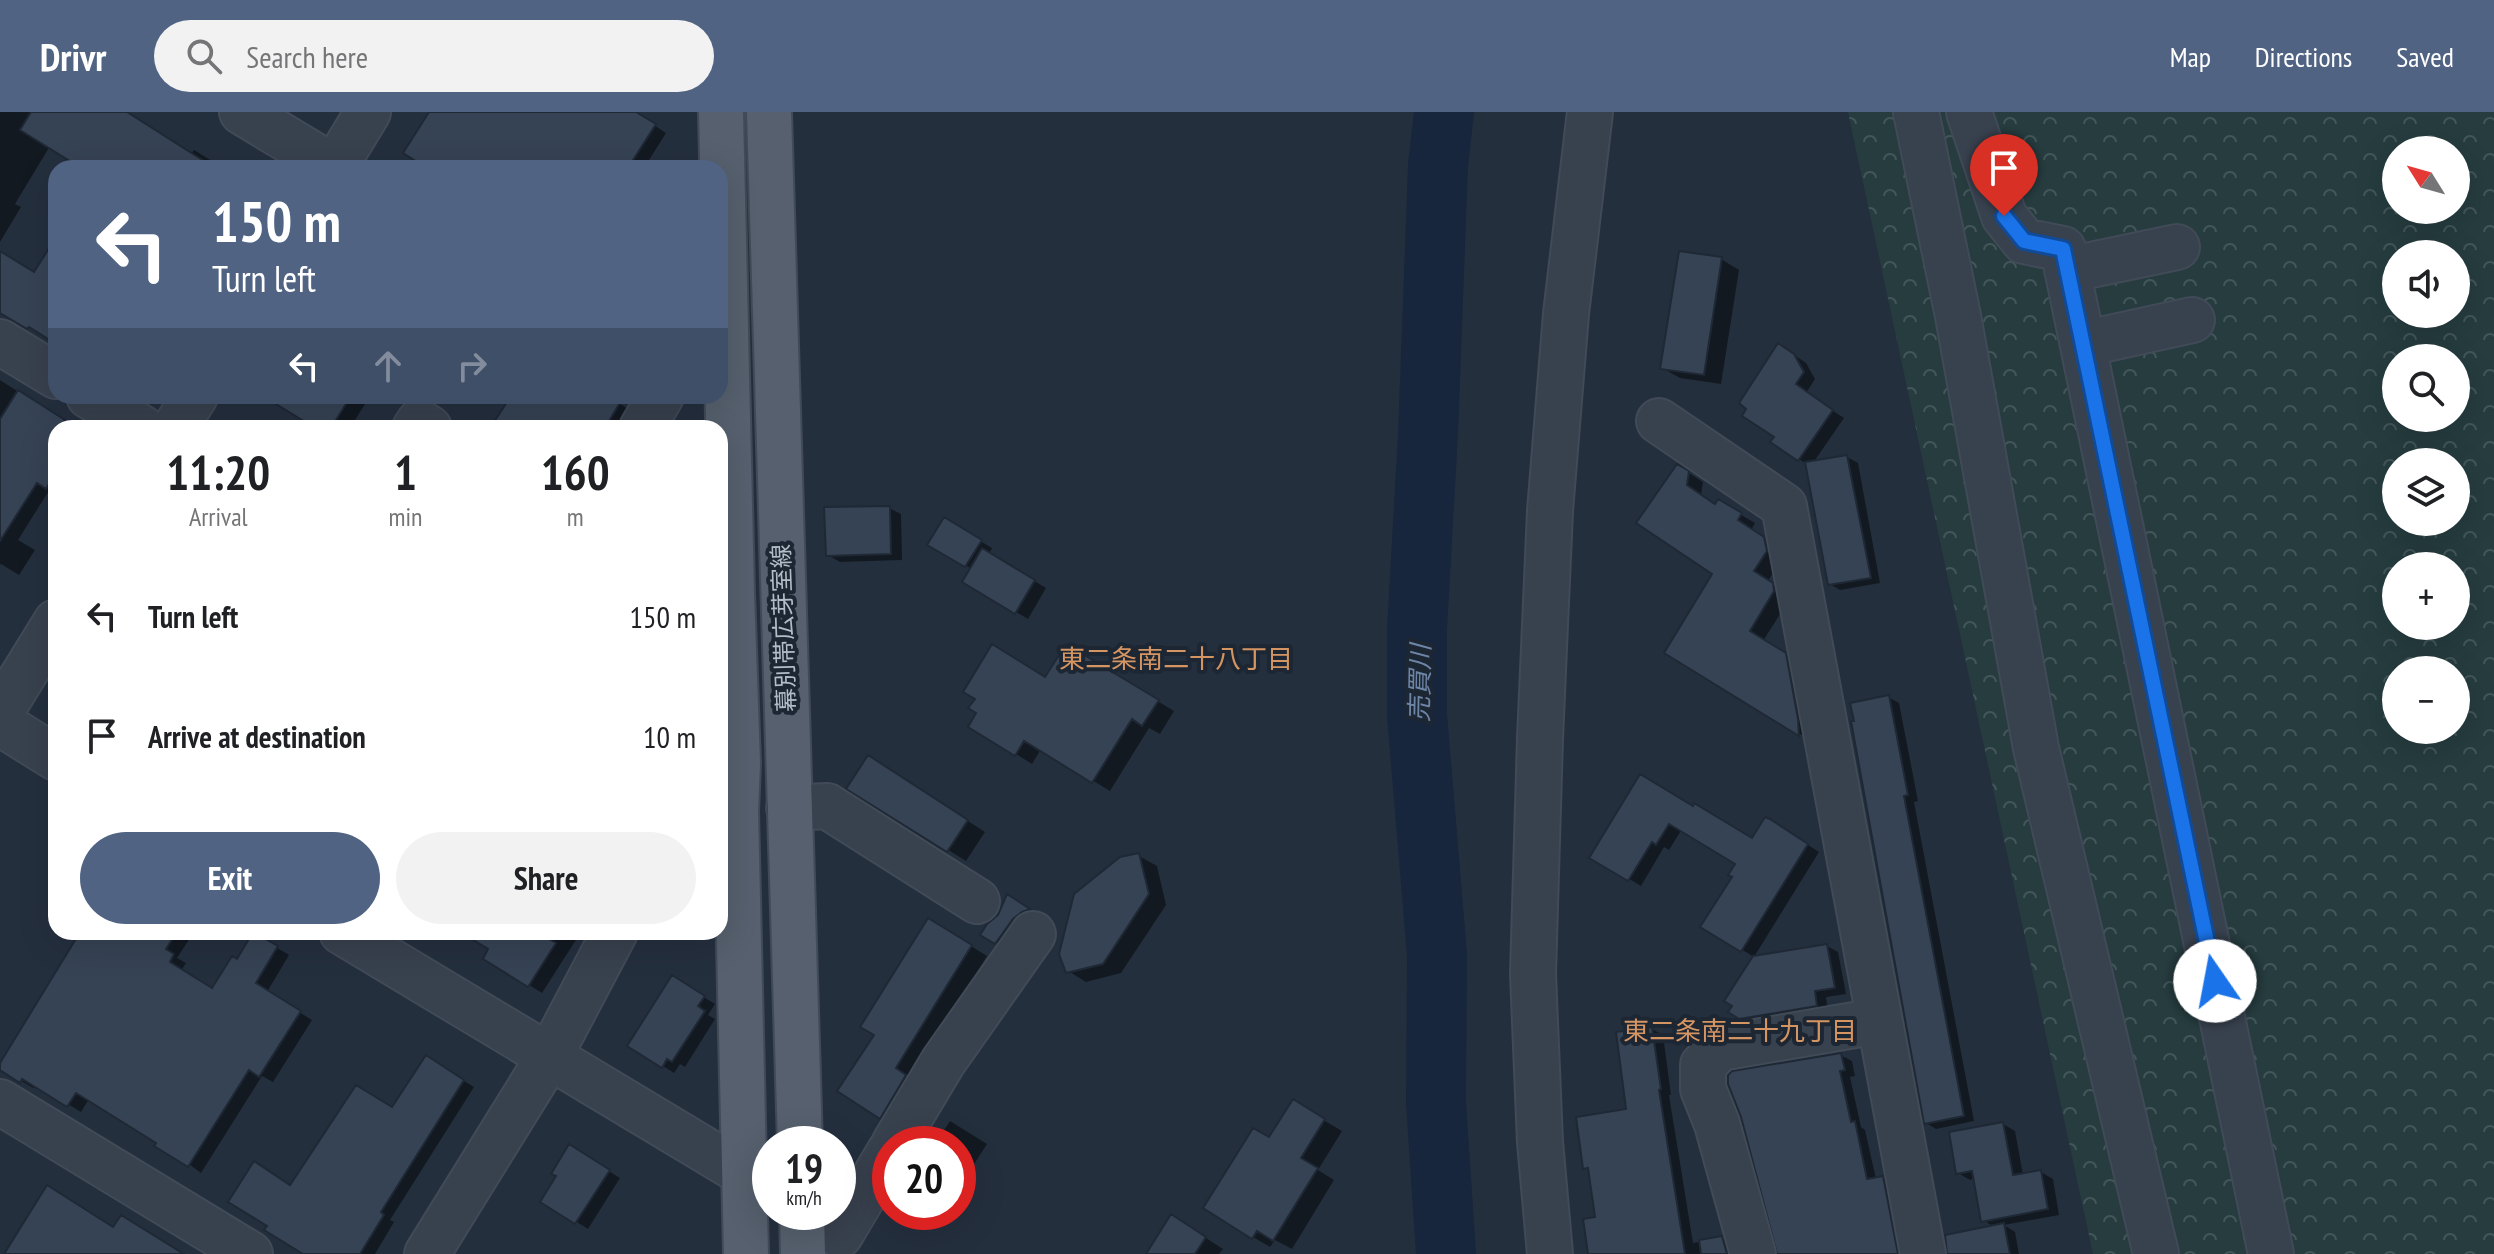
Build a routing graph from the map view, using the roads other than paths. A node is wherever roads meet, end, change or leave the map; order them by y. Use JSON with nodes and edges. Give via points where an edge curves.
{"nodes":[{"id":1,"x":242,"y":112,"type":"edge"},
{"id":2,"x":368,"y":112,"type":"edge"},
{"id":3,"x":721,"y":112,"type":"edge"},
{"id":4,"x":769,"y":112,"type":"edge"},
{"id":5,"x":1590,"y":112,"type":"edge"},
{"id":6,"x":1916,"y":112,"type":"edge"},
{"id":7,"x":1969,"y":112,"type":"edge"},
{"id":8,"x":321,"y":160,"type":"edge"},
{"id":9,"x":339,"y":160,"type":"edge"},
{"id":10,"x":722,"y":160,"type":"edge"},
{"id":11,"x":2177,"y":247,"type":"dead end"},
{"id":12,"x":2067,"y":270,"type":"junction"},
{"id":13,"x":2192,"y":320,"type":"dead end"},
{"id":14,"x":0,"y":342,"type":"edge"},
{"id":15,"x":2083,"y":344,"type":"junction"},
{"id":16,"x":48,"y":371,"type":"edge"},
{"id":17,"x":728,"y":388,"type":"edge"},
{"id":18,"x":777,"y":390,"type":"junction"},
{"id":19,"x":102,"y":404,"type":"edge"},
{"id":20,"x":129,"y":420,"type":"edge"},
{"id":21,"x":1659,"y":421,"type":"dead end"},
{"id":22,"x":48,"y":635,"type":"edge"},
{"id":23,"x":728,"y":706,"type":"edge"},
{"id":24,"x":0,"y":713,"type":"edge"},
{"id":25,"x":0,"y":723,"type":"edge"},
{"id":26,"x":48,"y":753,"type":"edge"},
{"id":27,"x":729,"y":763,"type":"edge"},
{"id":28,"x":789,"y":808,"type":"junction"},
{"id":29,"x":977,"y":901,"type":"dead end"},
{"id":30,"x":1033,"y":934,"type":"dead end"},
{"id":31,"x":355,"y":940,"type":"edge"},
{"id":32,"x":611,"y":940,"type":"edge"},
{"id":33,"x":1878,"y":1021,"type":"junction"},
{"id":34,"x":549,"y":1057,"type":"junction"},
{"id":35,"x":0,"y":1102,"type":"edge"},
{"id":36,"x":754,"y":1126,"type":"edge"},
{"id":37,"x":799,"y":1126,"type":"edge"},
{"id":38,"x":905,"y":1126,"type":"edge"},
{"id":39,"x":872,"y":1173,"type":"edge"},
{"id":40,"x":752,"y":1177,"type":"edge"},
{"id":41,"x":752,"y":1214,"type":"edge"},
{"id":42,"x":824,"y":1233,"type":"edge"},
{"id":43,"x":250,"y":1254,"type":"edge"},
{"id":44,"x":427,"y":1254,"type":"edge"},
{"id":45,"x":746,"y":1254,"type":"edge"},
{"id":46,"x":1550,"y":1254,"type":"edge"},
{"id":47,"x":1753,"y":1254,"type":"edge"},
{"id":48,"x":1923,"y":1254,"type":"edge"},
{"id":49,"x":2156,"y":1254,"type":"edge"},
{"id":50,"x":2271,"y":1254,"type":"edge"}],
"edges":[{"from":1,"to":8,"type":"street"},
{"from":2,"to":9,"type":"street"},
{"from":3,"to":10,"type":"main road","name":"幕別帯広芽室線"},
{"from":4,"to":18,"type":"main road","name":"幕別帯広芽室線"},
{"from":5,"to":46,"type":"street","via":[[1566,314],[1540,739],[1533,974]]},
{"from":6,"to":49,"type":"street","via":[[2036,748]]},
{"from":7,"to":12,"type":"street","via":[[2004,216],[2024,241],[2063,249]]},
{"from":11,"to":12,"type":"street"},
{"from":12,"to":15,"type":"street"},
{"from":13,"to":15,"type":"street"},
{"from":14,"to":16,"type":"street"},
{"from":15,"to":50,"type":"street"},
{"from":17,"to":18,"type":"street"},
{"from":18,"to":28,"type":"main road","name":"幕別帯広芽室線"},
{"from":19,"to":20,"type":"street"},
{"from":21,"to":33,"type":"street","via":[[1784,506]]},
{"from":22,"to":24,"type":"street"},
{"from":23,"to":27,"type":"main road","name":"幕別帯広芽室線"},
{"from":25,"to":26,"type":"street"},
{"from":27,"to":36,"type":"main road","name":"幕別帯広芽室線"},
{"from":28,"to":29,"type":"street","via":[[827,806]]},
{"from":28,"to":37,"type":"main road","name":"幕別帯広芽室線"},
{"from":30,"to":38,"type":"street"},
{"from":31,"to":34,"type":"street"},
{"from":32,"to":34,"type":"street"},
{"from":33,"to":47,"type":"street","via":[[1720,1048],[1703,1065],[1703,1089]]},
{"from":33,"to":48,"type":"street"},
{"from":34,"to":40,"type":"street"},
{"from":34,"to":44,"type":"street"},
{"from":35,"to":43,"type":"street"},
{"from":39,"to":42,"type":"street"},
{"from":41,"to":45,"type":"main road","name":"幕別帯広芽室線"}]}
